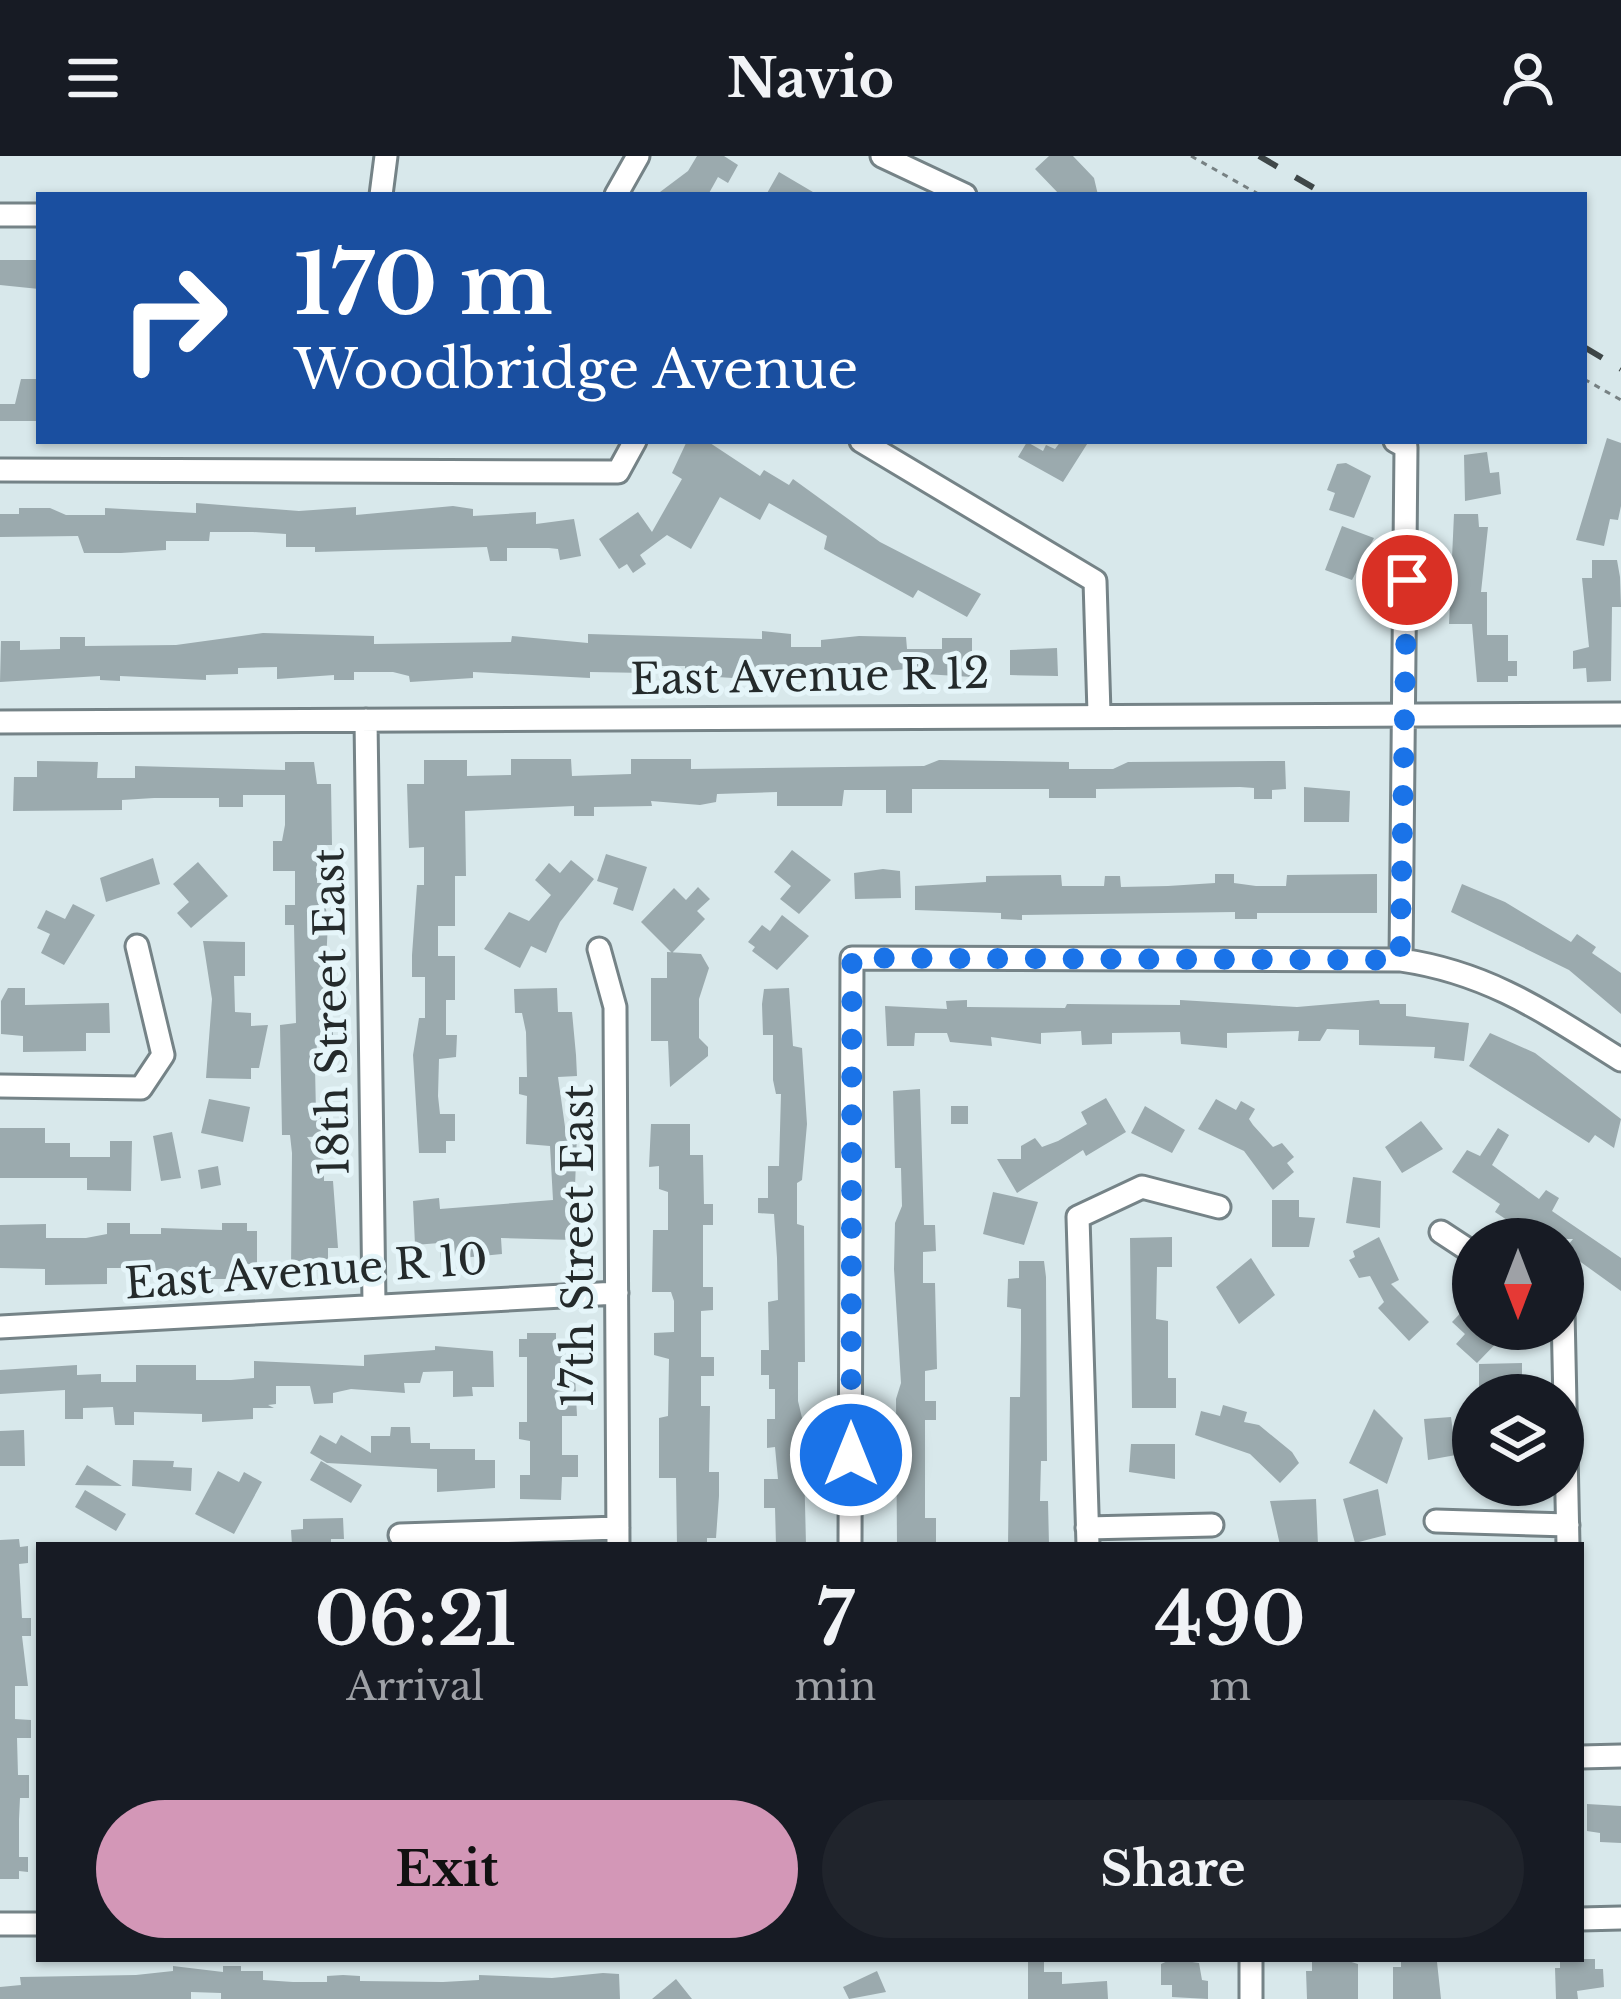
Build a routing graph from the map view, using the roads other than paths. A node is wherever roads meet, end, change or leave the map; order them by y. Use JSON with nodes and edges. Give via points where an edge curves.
{"nodes":[{"id":1,"x":386,"y":156,"type":"edge"},
{"id":2,"x":638,"y":156,"type":"edge"},
{"id":3,"x":882,"y":156,"type":"edge"},
{"id":4,"x":381,"y":192,"type":"edge"},
{"id":5,"x":618,"y":192,"type":"edge"},
{"id":6,"x":959,"y":192,"type":"edge"},
{"id":7,"x":0,"y":215,"type":"edge"},
{"id":8,"x":36,"y":215,"type":"edge"},
{"id":9,"x":633,"y":444,"type":"edge"},
{"id":10,"x":875,"y":444,"type":"edge"},
{"id":11,"x":1400,"y":444,"type":"edge"},
{"id":12,"x":0,"y":470,"type":"edge"},
{"id":13,"x":1099,"y":712,"type":"junction"},
{"id":14,"x":1407,"y":712,"type":"junction"},
{"id":15,"x":1621,"y":714,"type":"edge"},
{"id":16,"x":366,"y":720,"type":"junction"},
{"id":17,"x":0,"y":722,"type":"edge"},
{"id":18,"x":137,"y":946,"type":"dead end"},
{"id":19,"x":599,"y":949,"type":"dead end"},
{"id":20,"x":1400,"y":960,"type":"junction"},
{"id":21,"x":1621,"y":1060,"type":"edge"},
{"id":22,"x":0,"y":1086,"type":"edge"},
{"id":23,"x":1219,"y":1207,"type":"dead end"},
{"id":24,"x":1441,"y":1232,"type":"dead end"},
{"id":25,"x":1452,"y":1239,"type":"edge"},
{"id":26,"x":617,"y":1293,"type":"junction"},
{"id":27,"x":374,"y":1304,"type":"junction"},
{"id":28,"x":0,"y":1327,"type":"edge"},
{"id":29,"x":1564,"y":1350,"type":"edge"},
{"id":30,"x":1436,"y":1521,"type":"dead end"},
{"id":31,"x":1212,"y":1525,"type":"dead end"},
{"id":32,"x":400,"y":1535,"type":"dead end"},
{"id":33,"x":1568,"y":1535,"type":"edge"},
{"id":34,"x":1087,"y":1536,"type":"edge"},
{"id":35,"x":618,"y":1537,"type":"edge"},
{"id":36,"x":850,"y":1542,"type":"edge"},
{"id":37,"x":1584,"y":1756,"type":"edge"},
{"id":38,"x":1621,"y":1756,"type":"edge"},
{"id":39,"x":1584,"y":1918,"type":"edge"},
{"id":40,"x":1621,"y":1918,"type":"edge"},
{"id":41,"x":0,"y":1924,"type":"edge"},
{"id":42,"x":36,"y":1924,"type":"edge"},
{"id":43,"x":1251,"y":1962,"type":"edge"},
{"id":44,"x":1251,"y":1999,"type":"edge"}],
"edges":[{"from":1,"to":4,"type":"street"},
{"from":2,"to":5,"type":"street"},
{"from":3,"to":6,"type":"street"},
{"from":7,"to":8,"type":"street"},
{"from":9,"to":12,"type":"street","via":[[618,472]]},
{"from":10,"to":13,"type":"street","via":[[1094,581]]},
{"from":11,"to":14,"type":"street"},
{"from":13,"to":14,"type":"street","name":"East Avenue R 12"},
{"from":13,"to":16,"type":"street","name":"East Avenue R 12"},
{"from":14,"to":15,"type":"street","name":"East Avenue R 12"},
{"from":14,"to":20,"type":"street"},
{"from":16,"to":17,"type":"street","name":"East Avenue R 12"},
{"from":16,"to":27,"type":"street","name":"18th Street East"},
{"from":18,"to":22,"type":"street","via":[[163,1055],[141,1088]]},
{"from":19,"to":26,"type":"street","name":"17th Street East","via":[[615,1006]]},
{"from":20,"to":21,"type":"street","via":[[1502,986]]},
{"from":20,"to":36,"type":"street","via":[[852,958]]},
{"from":23,"to":34,"type":"street","via":[[1142,1187],[1078,1217]]},
{"from":24,"to":25,"type":"street"},
{"from":26,"to":27,"type":"street","name":"East Avenue R 10"},
{"from":26,"to":35,"type":"street","name":"17th Street East"},
{"from":27,"to":28,"type":"street","name":"East Avenue R 10"},
{"from":29,"to":33,"type":"street"},
{"from":30,"to":33,"type":"street"},
{"from":31,"to":34,"type":"street"},
{"from":32,"to":35,"type":"street"},
{"from":37,"to":38,"type":"street"},
{"from":39,"to":40,"type":"street"},
{"from":41,"to":42,"type":"street"},
{"from":43,"to":44,"type":"street"}]}
